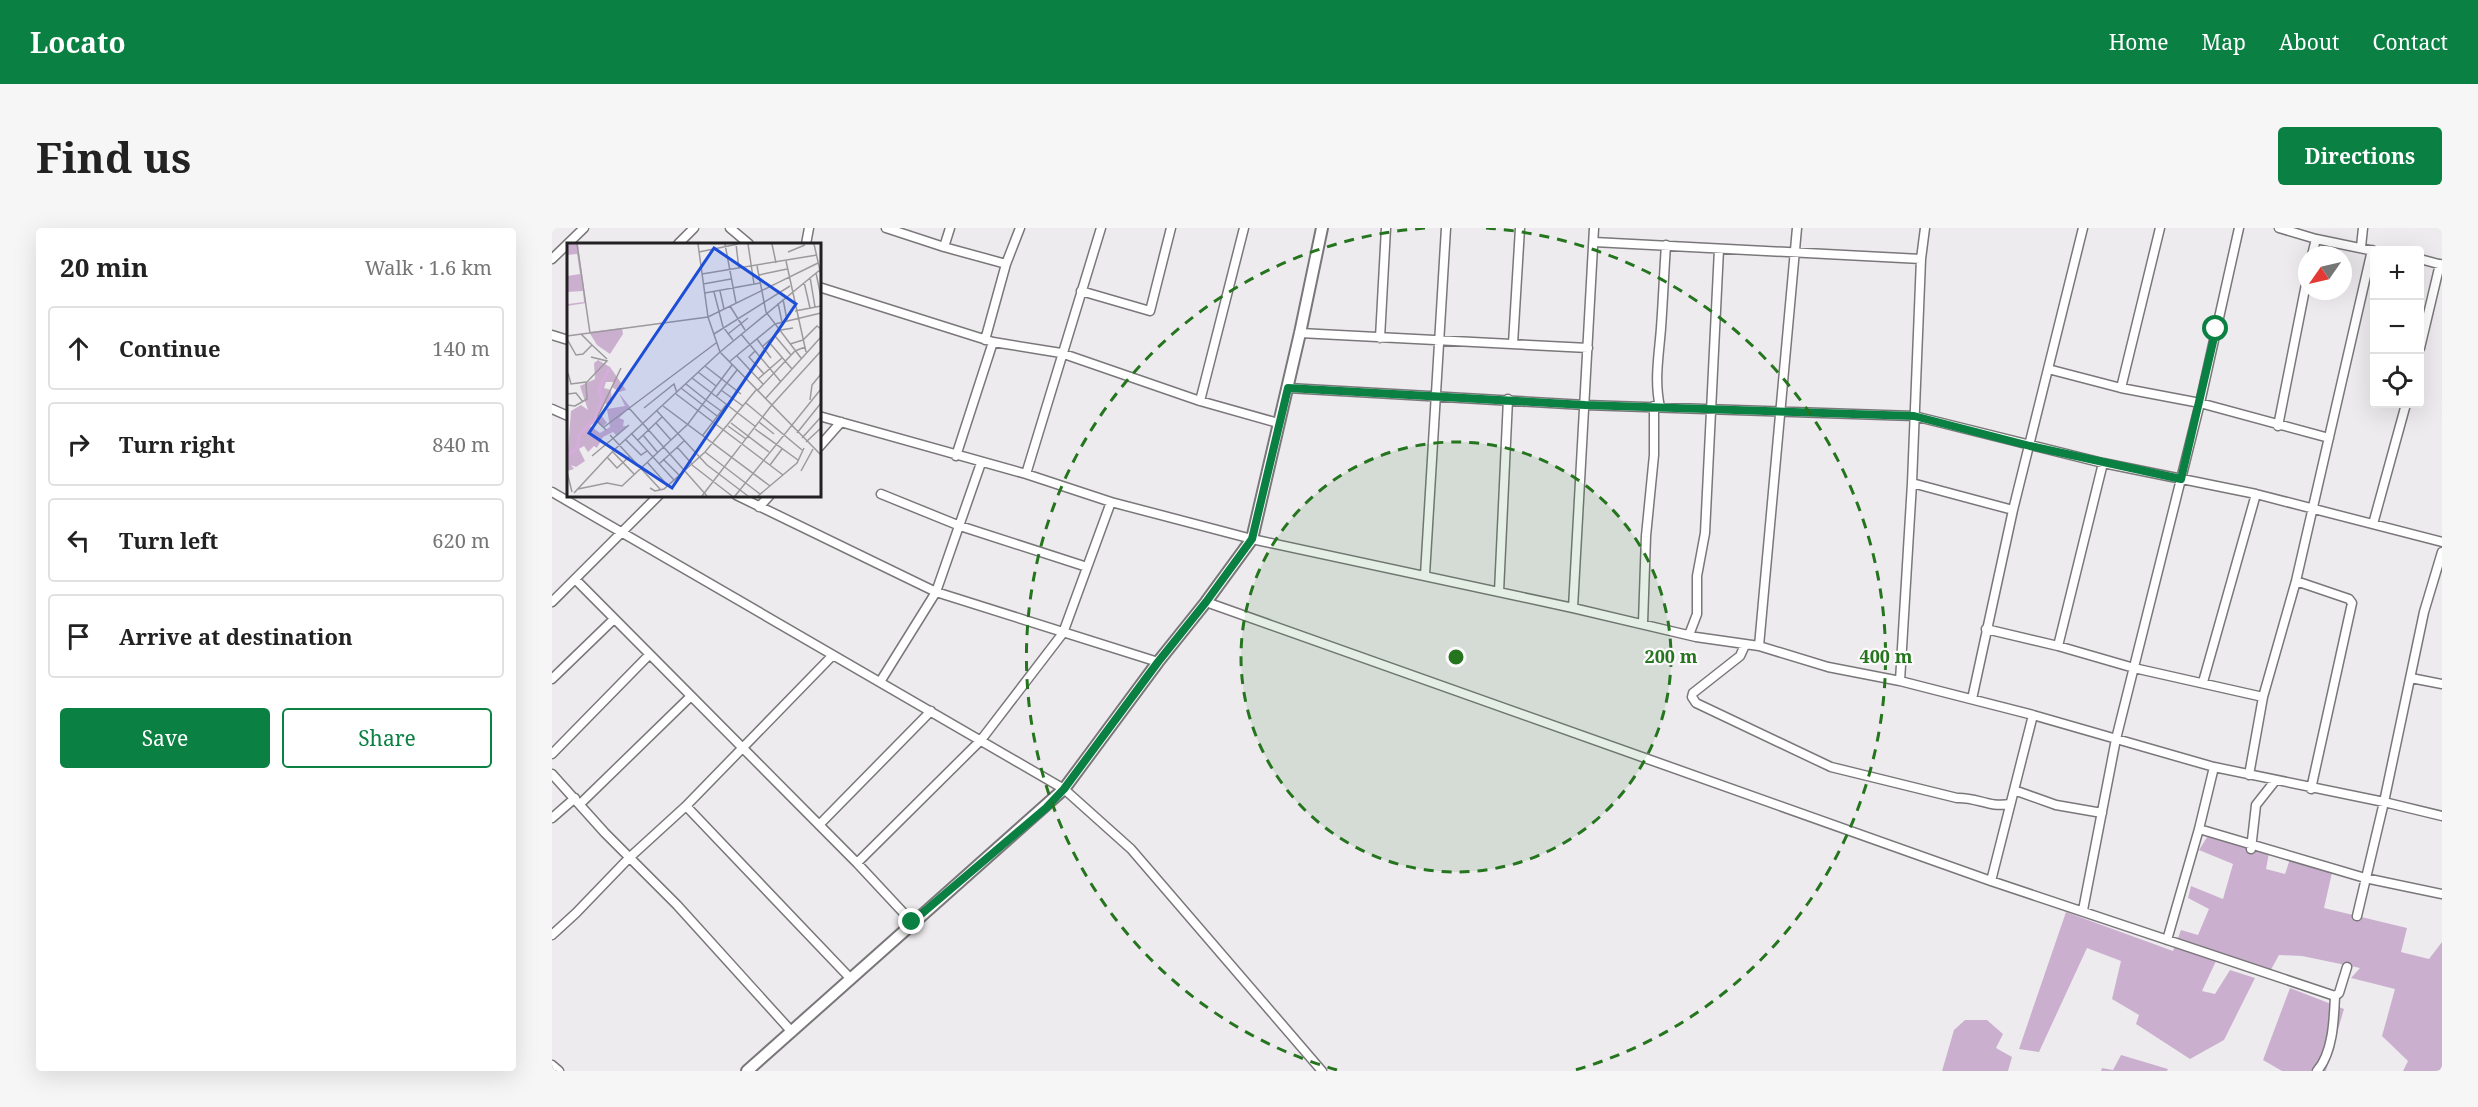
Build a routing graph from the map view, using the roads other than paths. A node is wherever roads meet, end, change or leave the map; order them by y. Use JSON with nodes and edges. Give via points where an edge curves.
{"nodes":[{"id":1,"x":584,"y":228,"type":"edge"},
{"id":2,"x":694,"y":228,"type":"edge"},
{"id":3,"x":730,"y":228,"type":"edge"},
{"id":4,"x":810,"y":228,"type":"edge"},
{"id":5,"x":886,"y":228,"type":"edge"},
{"id":6,"x":950,"y":228,"type":"edge"},
{"id":7,"x":1020,"y":228,"type":"edge"},
{"id":8,"x":1101,"y":228,"type":"edge"},
{"id":9,"x":1171,"y":228,"type":"edge"},
{"id":10,"x":1245,"y":228,"type":"edge"},
{"id":11,"x":1322,"y":228,"type":"edge"},
{"id":12,"x":1386,"y":228,"type":"edge"},
{"id":13,"x":1446,"y":228,"type":"edge"},
{"id":14,"x":1520,"y":228,"type":"edge"},
{"id":15,"x":1594,"y":228,"type":"edge"},
{"id":16,"x":1797,"y":228,"type":"edge"},
{"id":17,"x":1925,"y":228,"type":"edge"},
{"id":18,"x":2083,"y":228,"type":"edge"},
{"id":19,"x":2160,"y":228,"type":"edge"},
{"id":20,"x":2239,"y":228,"type":"edge"},
{"id":21,"x":2279,"y":228,"type":"edge"},
{"id":22,"x":2363,"y":228,"type":"edge"},
{"id":23,"x":2316,"y":238,"type":"junction"},
{"id":24,"x":1594,"y":242,"type":"junction"},
{"id":25,"x":679,"y":243,"type":"edge"},
{"id":26,"x":744,"y":243,"type":"edge"},
{"id":27,"x":806,"y":243,"type":"edge"},
{"id":28,"x":1666,"y":245,"type":"junction"},
{"id":29,"x":2314,"y":246,"type":"edge"},
{"id":30,"x":2361,"y":247,"type":"junction"},
{"id":31,"x":944,"y":248,"type":"junction"},
{"id":32,"x":1719,"y":249,"type":"junction"},
{"id":33,"x":2370,"y":249,"type":"edge"},
{"id":34,"x":1795,"y":253,"type":"junction"},
{"id":35,"x":554,"y":254,"type":"edge"},
{"id":36,"x":1921,"y":259,"type":"junction"},
{"id":37,"x":2424,"y":261,"type":"edge"},
{"id":38,"x":2370,"y":263,"type":"edge"},
{"id":39,"x":1006,"y":264,"type":"junction"},
{"id":40,"x":2441,"y":264,"type":"edge"},
{"id":41,"x":820,"y":287,"type":"edge"},
{"id":42,"x":1081,"y":291,"type":"junction"},
{"id":43,"x":2303,"y":300,"type":"edge"},
{"id":44,"x":2424,"y":332,"type":"edge"},
{"id":45,"x":1300,"y":333,"type":"junction"},
{"id":46,"x":552,"y":336,"type":"edge"},
{"id":47,"x":1380,"y":338,"type":"junction"},
{"id":48,"x":567,"y":340,"type":"edge"},
{"id":49,"x":989,"y":341,"type":"junction"},
{"id":50,"x":1438,"y":341,"type":"junction"},
{"id":51,"x":1513,"y":344,"type":"junction"},
{"id":52,"x":1588,"y":348,"type":"junction"},
{"id":53,"x":1061,"y":353,"type":"junction"},
{"id":54,"x":2048,"y":369,"type":"junction"},
{"id":55,"x":1288,"y":388,"type":"junction"},
{"id":56,"x":2121,"y":388,"type":"junction"},
{"id":57,"x":1436,"y":395,"type":"junction"},
{"id":58,"x":1508,"y":399,"type":"junction"},
{"id":59,"x":1200,"y":400,"type":"junction"},
{"id":60,"x":2200,"y":403,"type":"junction"},
{"id":61,"x":1585,"y":405,"type":"junction"},
{"id":62,"x":1657,"y":407,"type":"junction"},
{"id":63,"x":1712,"y":408,"type":"junction"},
{"id":64,"x":2405,"y":408,"type":"edge"},
{"id":65,"x":552,"y":409,"type":"edge"},
{"id":66,"x":1781,"y":410,"type":"junction"},
{"id":67,"x":567,"y":416,"type":"edge"},
{"id":68,"x":820,"y":416,"type":"edge"},
{"id":69,"x":1914,"y":416,"type":"junction"},
{"id":70,"x":841,"y":422,"type":"junction"},
{"id":71,"x":1278,"y":423,"type":"junction"},
{"id":72,"x":2278,"y":426,"type":"junction"},
{"id":73,"x":2329,"y":438,"type":"junction"},
{"id":74,"x":820,"y":446,"type":"edge"},
{"id":75,"x":2030,"y":446,"type":"junction"},
{"id":76,"x":956,"y":456,"type":"junction"},
{"id":77,"x":981,"y":463,"type":"junction"},
{"id":78,"x":2103,"y":463,"type":"junction"},
{"id":79,"x":1026,"y":474,"type":"junction"},
{"id":80,"x":2181,"y":479,"type":"junction"},
{"id":81,"x":1912,"y":483,"type":"junction"},
{"id":82,"x":552,"y":492,"type":"edge"},
{"id":83,"x":881,"y":494,"type":"dead end"},
{"id":84,"x":2256,"y":494,"type":"junction"},
{"id":85,"x":658,"y":496,"type":"edge"},
{"id":86,"x":738,"y":496,"type":"edge"},
{"id":87,"x":769,"y":496,"type":"edge"},
{"id":88,"x":1111,"y":502,"type":"junction"},
{"id":89,"x":759,"y":507,"type":"junction"},
{"id":90,"x":2313,"y":509,"type":"junction"},
{"id":91,"x":2013,"y":510,"type":"junction"},
{"id":92,"x":2373,"y":524,"type":"junction"},
{"id":93,"x":960,"y":526,"type":"junction"},
{"id":94,"x":622,"y":532,"type":"junction"},
{"id":95,"x":1252,"y":539,"type":"junction"},
{"id":96,"x":2442,"y":542,"type":"edge"},
{"id":97,"x":2442,"y":552,"type":"edge"},
{"id":98,"x":1087,"y":567,"type":"junction"},
{"id":99,"x":1425,"y":575,"type":"junction"},
{"id":100,"x":575,"y":579,"type":"junction"},
{"id":101,"x":2296,"y":581,"type":"junction"},
{"id":102,"x":936,"y":592,"type":"junction"},
{"id":103,"x":1499,"y":592,"type":"junction"},
{"id":104,"x":552,"y":602,"type":"edge"},
{"id":105,"x":1206,"y":602,"type":"junction"},
{"id":106,"x":1573,"y":608,"type":"junction"},
{"id":107,"x":614,"y":619,"type":"junction"},
{"id":108,"x":1643,"y":623,"type":"junction"},
{"id":109,"x":1986,"y":630,"type":"junction"},
{"id":110,"x":1063,"y":633,"type":"junction"},
{"id":111,"x":1689,"y":635,"type":"junction"},
{"id":112,"x":1744,"y":645,"type":"junction"},
{"id":113,"x":1759,"y":646,"type":"junction"},
{"id":114,"x":2058,"y":646,"type":"junction"},
{"id":115,"x":649,"y":655,"type":"junction"},
{"id":116,"x":833,"y":655,"type":"junction"},
{"id":117,"x":1158,"y":662,"type":"junction"},
{"id":118,"x":2134,"y":668,"type":"junction"},
{"id":119,"x":2411,"y":678,"type":"junction"},
{"id":120,"x":552,"y":679,"type":"edge"},
{"id":121,"x":1900,"y":681,"type":"junction"},
{"id":122,"x":880,"y":682,"type":"junction"},
{"id":123,"x":2203,"y":682,"type":"junction"},
{"id":124,"x":2442,"y":684,"type":"edge"},
{"id":125,"x":2263,"y":696,"type":"junction"},
{"id":126,"x":690,"y":697,"type":"junction"},
{"id":127,"x":1972,"y":699,"type":"junction"},
{"id":128,"x":931,"y":711,"type":"junction"},
{"id":129,"x":2033,"y":715,"type":"junction"},
{"id":130,"x":2116,"y":739,"type":"junction"},
{"id":131,"x":981,"y":740,"type":"junction"},
{"id":132,"x":742,"y":749,"type":"junction"},
{"id":133,"x":552,"y":754,"type":"edge"},
{"id":134,"x":2214,"y":767,"type":"junction"},
{"id":135,"x":552,"y":774,"type":"edge"},
{"id":136,"x":2249,"y":775,"type":"junction"},
{"id":137,"x":2276,"y":781,"type":"junction"},
{"id":138,"x":1064,"y":789,"type":"junction"},
{"id":139,"x":2311,"y":789,"type":"junction"},
{"id":140,"x":2014,"y":790,"type":"junction"},
{"id":141,"x":578,"y":801,"type":"junction"},
{"id":142,"x":2384,"y":802,"type":"junction"},
{"id":143,"x":2010,"y":804,"type":"junction"},
{"id":144,"x":686,"y":806,"type":"junction"},
{"id":145,"x":2102,"y":813,"type":"junction"},
{"id":146,"x":2442,"y":816,"type":"edge"},
{"id":147,"x":552,"y":818,"type":"edge"},
{"id":148,"x":819,"y":825,"type":"junction"},
{"id":149,"x":2199,"y":829,"type":"junction"},
{"id":150,"x":2252,"y":846,"type":"junction"},
{"id":151,"x":629,"y":858,"type":"junction"},
{"id":152,"x":857,"y":864,"type":"junction"},
{"id":153,"x":2365,"y":878,"type":"junction"},
{"id":154,"x":1991,"y":881,"type":"junction"},
{"id":155,"x":2442,"y":894,"type":"edge"},
{"id":156,"x":2083,"y":910,"type":"junction"},
{"id":157,"x":2357,"y":916,"type":"dead end"},
{"id":158,"x":912,"y":922,"type":"junction"},
{"id":159,"x":552,"y":935,"type":"edge"},
{"id":160,"x":2167,"y":940,"type":"junction"},
{"id":161,"x":2347,"y":967,"type":"dead end"},
{"id":162,"x":851,"y":979,"type":"junction"},
{"id":163,"x":2335,"y":996,"type":"junction"},
{"id":164,"x":792,"y":1032,"type":"junction"},
{"id":165,"x":552,"y":1065,"type":"edge"},
{"id":166,"x":558,"y":1071,"type":"edge"},
{"id":167,"x":747,"y":1071,"type":"edge"},
{"id":168,"x":1322,"y":1071,"type":"edge"},
{"id":169,"x":2317,"y":1071,"type":"edge"}],
"edges":[{"from":1,"to":35,"type":"street"},
{"from":2,"to":25,"type":"street"},
{"from":3,"to":26,"type":"street"},
{"from":4,"to":27,"type":"street"},
{"from":5,"to":31,"type":"street"},
{"from":6,"to":31,"type":"street"},
{"from":7,"to":39,"type":"street"},
{"from":8,"to":42,"type":"street"},
{"from":9,"to":42,"type":"street","via":[[1150,311]]},
{"from":10,"to":59,"type":"street"},
{"from":11,"to":45,"type":"street"},
{"from":12,"to":47,"type":"street"},
{"from":13,"to":50,"type":"street"},
{"from":14,"to":51,"type":"street"},
{"from":15,"to":24,"type":"street"},
{"from":16,"to":34,"type":"street"},
{"from":17,"to":36,"type":"street"},
{"from":18,"to":54,"type":"street"},
{"from":19,"to":56,"type":"street"},
{"from":20,"to":60,"type":"street"},
{"from":21,"to":23,"type":"street"},
{"from":22,"to":30,"type":"street"},
{"from":23,"to":29,"type":"street"},
{"from":23,"to":30,"type":"street"},
{"from":24,"to":28,"type":"street"},
{"from":24,"to":52,"type":"street"},
{"from":28,"to":32,"type":"street"},
{"from":28,"to":62,"type":"street"},
{"from":30,"to":33,"type":"street"},
{"from":31,"to":39,"type":"street"},
{"from":32,"to":34,"type":"street"},
{"from":32,"to":63,"type":"street"},
{"from":34,"to":36,"type":"street"},
{"from":34,"to":66,"type":"street"},
{"from":36,"to":69,"type":"street"},
{"from":37,"to":40,"type":"street"},
{"from":38,"to":73,"type":"street"},
{"from":39,"to":49,"type":"street"},
{"from":40,"to":44,"type":"street"},
{"from":41,"to":49,"type":"street"},
{"from":42,"to":53,"type":"street"},
{"from":43,"to":72,"type":"street"},
{"from":45,"to":47,"type":"street"},
{"from":45,"to":55,"type":"street"},
{"from":46,"to":48,"type":"street"},
{"from":47,"to":50,"type":"street"},
{"from":49,"to":53,"type":"street"},
{"from":49,"to":76,"type":"street"},
{"from":50,"to":51,"type":"street"},
{"from":50,"to":57,"type":"street"},
{"from":51,"to":52,"type":"street"},
{"from":52,"to":61,"type":"street"},
{"from":53,"to":59,"type":"street"},
{"from":53,"to":79,"type":"street"},
{"from":54,"to":56,"type":"street"},
{"from":54,"to":75,"type":"street"},
{"from":55,"to":57,"type":"street"},
{"from":55,"to":71,"type":"street"},
{"from":56,"to":60,"type":"street"},
{"from":57,"to":58,"type":"street"},
{"from":57,"to":99,"type":"street"},
{"from":58,"to":61,"type":"street"},
{"from":58,"to":103,"type":"street"},
{"from":59,"to":71,"type":"street"},
{"from":60,"to":72,"type":"street"},
{"from":60,"to":80,"type":"street"},
{"from":61,"to":62,"type":"street"},
{"from":61,"to":106,"type":"street"},
{"from":62,"to":63,"type":"street"},
{"from":62,"to":108,"type":"street"},
{"from":63,"to":66,"type":"street"},
{"from":63,"to":111,"type":"street","via":[[1697,614]]},
{"from":64,"to":92,"type":"street"},
{"from":65,"to":67,"type":"street"},
{"from":66,"to":69,"type":"street"},
{"from":66,"to":113,"type":"street"},
{"from":68,"to":70,"type":"street"},
{"from":69,"to":75,"type":"street"},
{"from":69,"to":81,"type":"street"},
{"from":70,"to":74,"type":"street"},
{"from":70,"to":76,"type":"street"},
{"from":71,"to":95,"type":"street"},
{"from":72,"to":73,"type":"street"},
{"from":73,"to":90,"type":"street"},
{"from":75,"to":78,"type":"street"},
{"from":75,"to":91,"type":"street"},
{"from":76,"to":77,"type":"street"},
{"from":77,"to":79,"type":"street"},
{"from":77,"to":93,"type":"street"},
{"from":78,"to":80,"type":"street"},
{"from":78,"to":114,"type":"street"},
{"from":79,"to":88,"type":"street"},
{"from":80,"to":84,"type":"street"},
{"from":80,"to":118,"type":"street"},
{"from":81,"to":91,"type":"street"},
{"from":81,"to":121,"type":"street"},
{"from":82,"to":94,"type":"street"},
{"from":83,"to":93,"type":"street"},
{"from":84,"to":90,"type":"street"},
{"from":84,"to":123,"type":"street"},
{"from":85,"to":94,"type":"street"},
{"from":86,"to":89,"type":"street"},
{"from":87,"to":89,"type":"street"},
{"from":88,"to":95,"type":"street"},
{"from":88,"to":98,"type":"street"},
{"from":89,"to":102,"type":"street"},
{"from":90,"to":92,"type":"street"},
{"from":90,"to":101,"type":"street"},
{"from":91,"to":109,"type":"street"},
{"from":92,"to":96,"type":"street"},
{"from":93,"to":98,"type":"street"},
{"from":93,"to":102,"type":"street"},
{"from":94,"to":100,"type":"street"},
{"from":94,"to":116,"type":"street"},
{"from":95,"to":99,"type":"street"},
{"from":95,"to":105,"type":"street"},
{"from":97,"to":119,"type":"street","via":[[2424,612]]},
{"from":98,"to":110,"type":"street"},
{"from":99,"to":103,"type":"street"},
{"from":100,"to":104,"type":"street"},
{"from":100,"to":107,"type":"street"},
{"from":101,"to":125,"type":"street"},
{"from":101,"to":139,"type":"street","via":[[2352,603]]},
{"from":102,"to":110,"type":"street"},
{"from":102,"to":122,"type":"street"},
{"from":103,"to":106,"type":"street"},
{"from":105,"to":117,"type":"street"},
{"from":105,"to":154,"type":"street"},
{"from":106,"to":108,"type":"street"},
{"from":107,"to":115,"type":"street"},
{"from":107,"to":120,"type":"street"},
{"from":108,"to":111,"type":"street"},
{"from":109,"to":114,"type":"street"},
{"from":109,"to":127,"type":"street"},
{"from":110,"to":117,"type":"street"},
{"from":110,"to":131,"type":"street"},
{"from":111,"to":112,"type":"street"},
{"from":112,"to":113,"type":"street"},
{"from":112,"to":143,"type":"street","via":[[1740,656],[1693,693],[1696,703],[1832,766],[1957,798],[1970,797],[1991,806]]},
{"from":113,"to":121,"type":"street","via":[[1828,667]]},
{"from":114,"to":118,"type":"street"},
{"from":115,"to":126,"type":"street"},
{"from":115,"to":133,"type":"street"},
{"from":116,"to":122,"type":"street"},
{"from":116,"to":132,"type":"street"},
{"from":117,"to":138,"type":"street"},
{"from":118,"to":123,"type":"street"},
{"from":118,"to":130,"type":"street"},
{"from":119,"to":124,"type":"street"},
{"from":119,"to":142,"type":"street"},
{"from":121,"to":127,"type":"street"},
{"from":122,"to":128,"type":"street"},
{"from":123,"to":125,"type":"street"},
{"from":125,"to":136,"type":"street"},
{"from":126,"to":132,"type":"street"},
{"from":126,"to":141,"type":"street"},
{"from":127,"to":129,"type":"street"},
{"from":128,"to":131,"type":"street"},
{"from":128,"to":148,"type":"street"},
{"from":129,"to":130,"type":"street"},
{"from":129,"to":140,"type":"street"},
{"from":130,"to":134,"type":"street"},
{"from":130,"to":145,"type":"street"},
{"from":131,"to":138,"type":"street"},
{"from":131,"to":152,"type":"street"},
{"from":132,"to":144,"type":"street"},
{"from":132,"to":148,"type":"street"},
{"from":134,"to":136,"type":"street"},
{"from":134,"to":149,"type":"street"},
{"from":135,"to":141,"type":"street"},
{"from":136,"to":137,"type":"street"},
{"from":137,"to":139,"type":"street"},
{"from":137,"to":150,"type":"street","via":[[2256,805]]},
{"from":138,"to":158,"type":"street"},
{"from":138,"to":168,"type":"street","via":[[1131,849]]},
{"from":139,"to":142,"type":"street"},
{"from":140,"to":143,"type":"street"},
{"from":140,"to":145,"type":"street","via":[[2056,805]]},
{"from":141,"to":147,"type":"street"},
{"from":141,"to":151,"type":"street"},
{"from":142,"to":146,"type":"street"},
{"from":142,"to":153,"type":"street"},
{"from":143,"to":154,"type":"street"},
{"from":144,"to":151,"type":"street"},
{"from":144,"to":162,"type":"street"},
{"from":145,"to":156,"type":"street"},
{"from":148,"to":152,"type":"street"},
{"from":149,"to":150,"type":"street"},
{"from":149,"to":160,"type":"street"},
{"from":150,"to":153,"type":"street"},
{"from":151,"to":159,"type":"street"},
{"from":151,"to":164,"type":"street"},
{"from":152,"to":158,"type":"street"},
{"from":153,"to":155,"type":"street"},
{"from":153,"to":157,"type":"street"},
{"from":154,"to":156,"type":"street"},
{"from":156,"to":160,"type":"street"},
{"from":158,"to":162,"type":"street"},
{"from":160,"to":163,"type":"street"},
{"from":161,"to":163,"type":"street"},
{"from":162,"to":164,"type":"street"},
{"from":163,"to":169,"type":"street","via":[[2334,1022]]},
{"from":164,"to":167,"type":"street"},
{"from":165,"to":166,"type":"street"}]}
